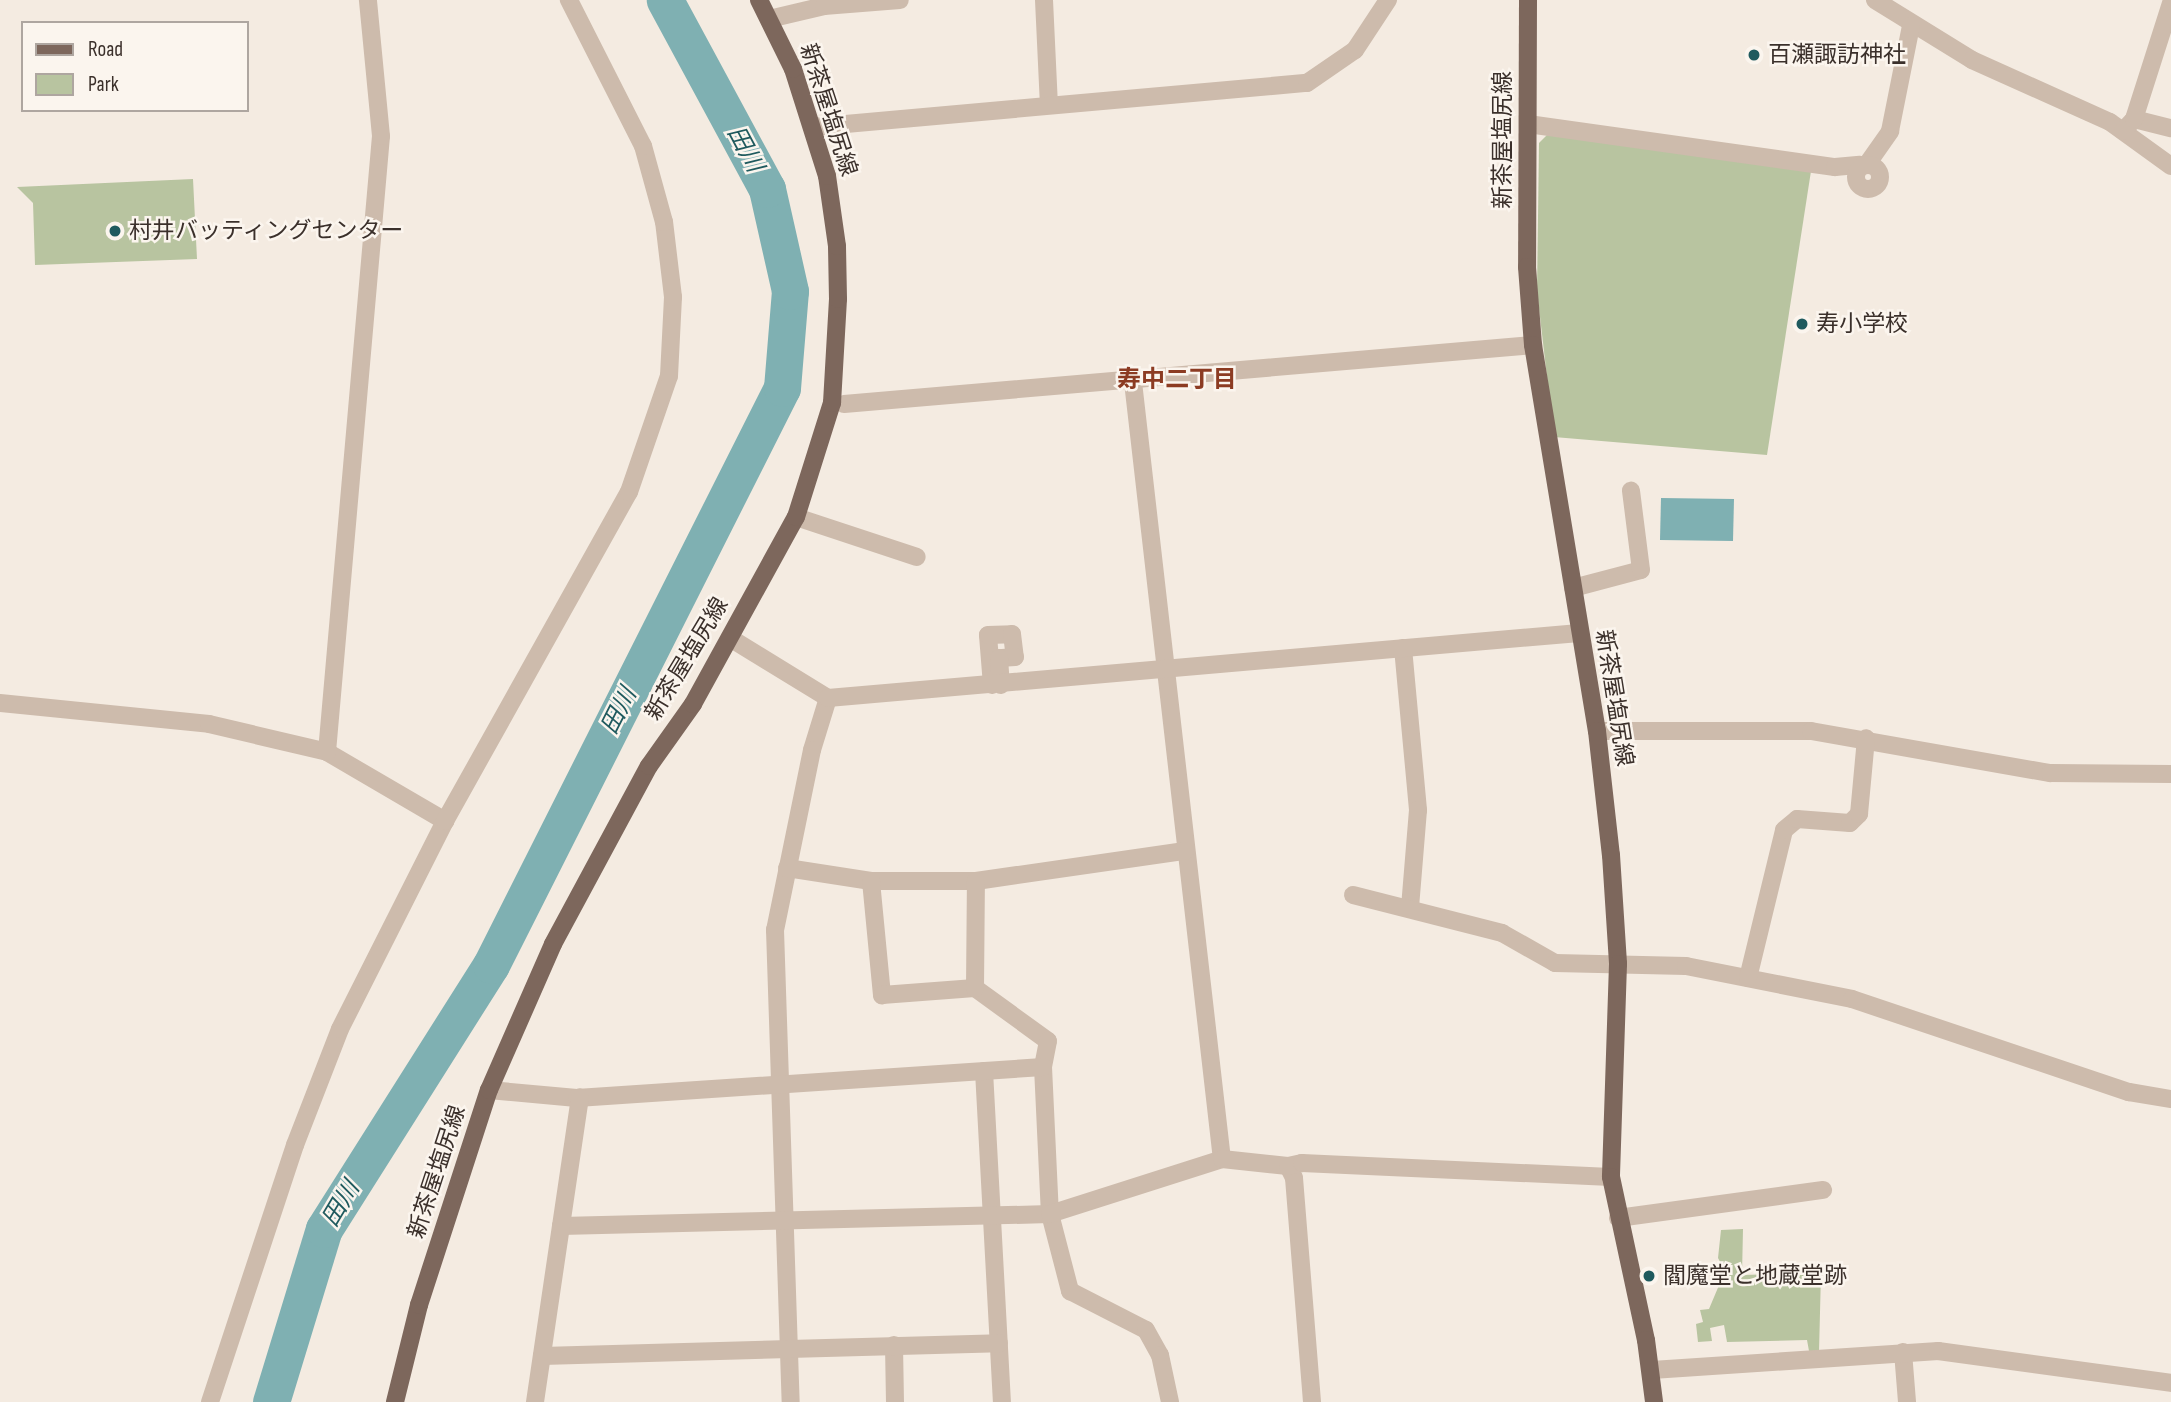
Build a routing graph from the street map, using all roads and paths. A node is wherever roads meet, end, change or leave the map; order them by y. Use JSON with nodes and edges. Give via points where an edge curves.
{"nodes":[{"id":1,"x":368,"y":0,"type":"edge"},
{"id":2,"x":569,"y":0,"type":"edge"},
{"id":3,"x":759,"y":0,"type":"edge"},
{"id":4,"x":900,"y":0,"type":"edge"},
{"id":5,"x":1044,"y":0,"type":"edge"},
{"id":6,"x":1388,"y":0,"type":"edge"},
{"id":7,"x":1528,"y":0,"type":"edge"},
{"id":8,"x":1875,"y":0,"type":"edge"},
{"id":9,"x":823,"y":3,"type":"edge"},
{"id":10,"x":2171,"y":3,"type":"edge"},
{"id":11,"x":769,"y":19,"type":"junction"},
{"id":12,"x":1912,"y":26,"type":"junction"},
{"id":13,"x":1049,"y":105,"type":"junction"},
{"id":14,"x":1528,"y":124,"type":"junction"},
{"id":15,"x":2128,"y":125,"type":"junction"},
{"id":16,"x":812,"y":127,"type":"junction"},
{"id":17,"x":2171,"y":128,"type":"edge"},
{"id":18,"x":2171,"y":166,"type":"edge"},
{"id":19,"x":1533,"y":345,"type":"junction"},
{"id":20,"x":1133,"y":382,"type":"junction"},
{"id":21,"x":844,"y":404,"type":"dead end"},
{"id":22,"x":1631,"y":491,"type":"dead end"},
{"id":23,"x":796,"y":517,"type":"junction"},
{"id":24,"x":917,"y":557,"type":"dead end"},
{"id":25,"x":1573,"y":588,"type":"junction"},
{"id":26,"x":1579,"y":633,"type":"junction"},
{"id":27,"x":730,"y":638,"type":"junction"},
{"id":28,"x":1403,"y":648,"type":"junction"},
{"id":29,"x":1166,"y":672,"type":"junction"},
{"id":30,"x":828,"y":698,"type":"junction"},
{"id":31,"x":0,"y":703,"type":"edge"},
{"id":32,"x":1597,"y":731,"type":"junction"},
{"id":33,"x":1866,"y":738,"type":"junction"},
{"id":34,"x":327,"y":752,"type":"junction"},
{"id":35,"x":2171,"y":774,"type":"edge"},
{"id":36,"x":445,"y":821,"type":"junction"},
{"id":37,"x":1185,"y":851,"type":"junction"},
{"id":38,"x":787,"y":868,"type":"junction"},
{"id":39,"x":871,"y":881,"type":"junction"},
{"id":40,"x":976,"y":881,"type":"junction"},
{"id":41,"x":1353,"y":895,"type":"dead end"},
{"id":42,"x":1410,"y":907,"type":"junction"},
{"id":43,"x":1618,"y":964,"type":"junction"},
{"id":44,"x":1748,"y":978,"type":"junction"},
{"id":45,"x":975,"y":988,"type":"junction"},
{"id":46,"x":1043,"y":1067,"type":"junction"},
{"id":47,"x":984,"y":1071,"type":"junction"},
{"id":48,"x":782,"y":1085,"type":"junction"},
{"id":49,"x":489,"y":1090,"type":"junction"},
{"id":50,"x":580,"y":1097,"type":"junction"},
{"id":51,"x":2171,"y":1099,"type":"edge"},
{"id":52,"x":1222,"y":1159,"type":"junction"},
{"id":53,"x":1288,"y":1166,"type":"junction"},
{"id":54,"x":1611,"y":1177,"type":"junction"},
{"id":55,"x":1823,"y":1190,"type":"dead end"},
{"id":56,"x":1050,"y":1214,"type":"junction"},
{"id":57,"x":993,"y":1215,"type":"junction"},
{"id":58,"x":1618,"y":1218,"type":"junction"},
{"id":59,"x":784,"y":1224,"type":"junction"},
{"id":60,"x":561,"y":1226,"type":"junction"},
{"id":61,"x":999,"y":1343,"type":"junction"},
{"id":62,"x":894,"y":1345,"type":"junction"},
{"id":63,"x":790,"y":1346,"type":"junction"},
{"id":64,"x":1903,"y":1352,"type":"junction"},
{"id":65,"x":542,"y":1356,"type":"junction"},
{"id":66,"x":1651,"y":1370,"type":"junction"},
{"id":67,"x":2171,"y":1383,"type":"edge"},
{"id":68,"x":211,"y":1402,"type":"edge"},
{"id":69,"x":395,"y":1402,"type":"edge"},
{"id":70,"x":535,"y":1402,"type":"edge"},
{"id":71,"x":791,"y":1402,"type":"edge"},
{"id":72,"x":895,"y":1402,"type":"edge"},
{"id":73,"x":1002,"y":1402,"type":"edge"},
{"id":74,"x":1170,"y":1402,"type":"edge"},
{"id":75,"x":1312,"y":1402,"type":"edge"},
{"id":76,"x":1654,"y":1402,"type":"edge"},
{"id":77,"x":1907,"y":1402,"type":"edge"}],
"edges":[{"from":1,"to":34,"type":"street","via":[[381,136]]},
{"from":2,"to":36,"type":"street","via":[[643,146],[660,210],[673,297],[669,376],[629,492]]},
{"from":3,"to":11,"type":"main road","name":"新茶屋塩尻線"},
{"from":4,"to":9,"type":"street"},
{"from":5,"to":13,"type":"street"},
{"from":6,"to":13,"type":"street","via":[[1354,50],[1307,83]]},
{"from":7,"to":14,"type":"main road","name":"新茶屋塩尻線"},
{"from":8,"to":12,"type":"street"},
{"from":9,"to":11,"type":"street"},
{"from":10,"to":15,"type":"street"},
{"from":11,"to":16,"type":"main road","name":"新茶屋塩尻線","via":[[793,69]]},
{"from":12,"to":14,"type":"street","via":[[1890,131],[1864,164],[1835,167]]},
{"from":12,"to":15,"type":"street"},
{"from":13,"to":16,"type":"street"},
{"from":14,"to":19,"type":"main road","name":"新茶屋塩尻線","via":[[1527,267]]},
{"from":15,"to":17,"type":"street"},
{"from":15,"to":18,"type":"street"},
{"from":16,"to":23,"type":"main road","name":"新茶屋塩尻線","via":[[827,176],[837,246],[837,352],[832,403]]},
{"from":19,"to":20,"type":"street"},
{"from":19,"to":25,"type":"main road","name":"新茶屋塩尻線"},
{"from":20,"to":21,"type":"street"},
{"from":20,"to":29,"type":"street"},
{"from":22,"to":25,"type":"street","via":[[1641,570]]},
{"from":23,"to":24,"type":"street"},
{"from":23,"to":27,"type":"main road","name":"新茶屋塩尻線"},
{"from":25,"to":26,"type":"main road","name":"新茶屋塩尻線"},
{"from":26,"to":28,"type":"street"},
{"from":26,"to":32,"type":"main road","name":"新茶屋塩尻線"},
{"from":27,"to":30,"type":"street"},
{"from":27,"to":49,"type":"main road","name":"新茶屋塩尻線","via":[[693,704],[649,766],[559,932]]},
{"from":28,"to":29,"type":"street"},
{"from":28,"to":42,"type":"street","via":[[1418,810]]},
{"from":29,"to":30,"type":"street"},
{"from":29,"to":37,"type":"street"},
{"from":30,"to":38,"type":"street"},
{"from":31,"to":34,"type":"street","via":[[209,724]]},
{"from":32,"to":33,"type":"street","via":[[1811,731]]},
{"from":32,"to":43,"type":"main road","name":"新茶屋塩尻線"},
{"from":33,"to":35,"type":"street","via":[[2050,772]]},
{"from":33,"to":44,"type":"street","via":[[1858,814],[1850,823],[1797,819],[1784,830]]},
{"from":34,"to":36,"type":"street"},
{"from":36,"to":68,"type":"street","via":[[340,1028],[295,1145]]},
{"from":37,"to":40,"type":"street"},
{"from":37,"to":52,"type":"street","via":[[1197,915]]},
{"from":38,"to":39,"type":"street"},
{"from":38,"to":48,"type":"street","via":[[775,930]]},
{"from":39,"to":40,"type":"street"},
{"from":39,"to":45,"type":"street","via":[[881,995]]},
{"from":40,"to":45,"type":"street"},
{"from":41,"to":42,"type":"street"},
{"from":42,"to":43,"type":"street","via":[[1502,933],[1555,963]]},
{"from":43,"to":44,"type":"street","via":[[1686,966]]},
{"from":43,"to":54,"type":"main road","name":"新茶屋塩尻線"},
{"from":44,"to":51,"type":"street","via":[[1852,999],[2129,1093]]},
{"from":45,"to":46,"type":"street","via":[[1048,1041]]},
{"from":46,"to":47,"type":"street"},
{"from":46,"to":56,"type":"street"},
{"from":47,"to":48,"type":"street"},
{"from":47,"to":57,"type":"street"},
{"from":48,"to":50,"type":"street"},
{"from":48,"to":59,"type":"street"},
{"from":49,"to":50,"type":"street"},
{"from":49,"to":69,"type":"main road","name":"新茶屋塩尻線","via":[[419,1306]]},
{"from":50,"to":60,"type":"street"},
{"from":52,"to":53,"type":"street"},
{"from":52,"to":56,"type":"street"},
{"from":53,"to":54,"type":"street"},
{"from":53,"to":75,"type":"street","via":[[1294,1178]]},
{"from":54,"to":58,"type":"main road","name":"新茶屋塩尻線"},
{"from":55,"to":58,"type":"street"},
{"from":56,"to":57,"type":"street"},
{"from":56,"to":74,"type":"street","via":[[1070,1291],[1146,1330],[1160,1355]]},
{"from":57,"to":59,"type":"street"},
{"from":57,"to":61,"type":"street"},
{"from":58,"to":66,"type":"main road","name":"新茶屋塩尻線"},
{"from":59,"to":60,"type":"street"},
{"from":59,"to":63,"type":"street"},
{"from":60,"to":65,"type":"street"},
{"from":61,"to":62,"type":"street"},
{"from":61,"to":73,"type":"street"},
{"from":62,"to":63,"type":"street"},
{"from":62,"to":72,"type":"street"},
{"from":63,"to":65,"type":"street"},
{"from":63,"to":71,"type":"street"},
{"from":64,"to":66,"type":"street"},
{"from":64,"to":67,"type":"street","via":[[1938,1351]]},
{"from":64,"to":77,"type":"street"},
{"from":65,"to":70,"type":"street"},
{"from":66,"to":76,"type":"main road","name":"新茶屋塩尻線"}]}
